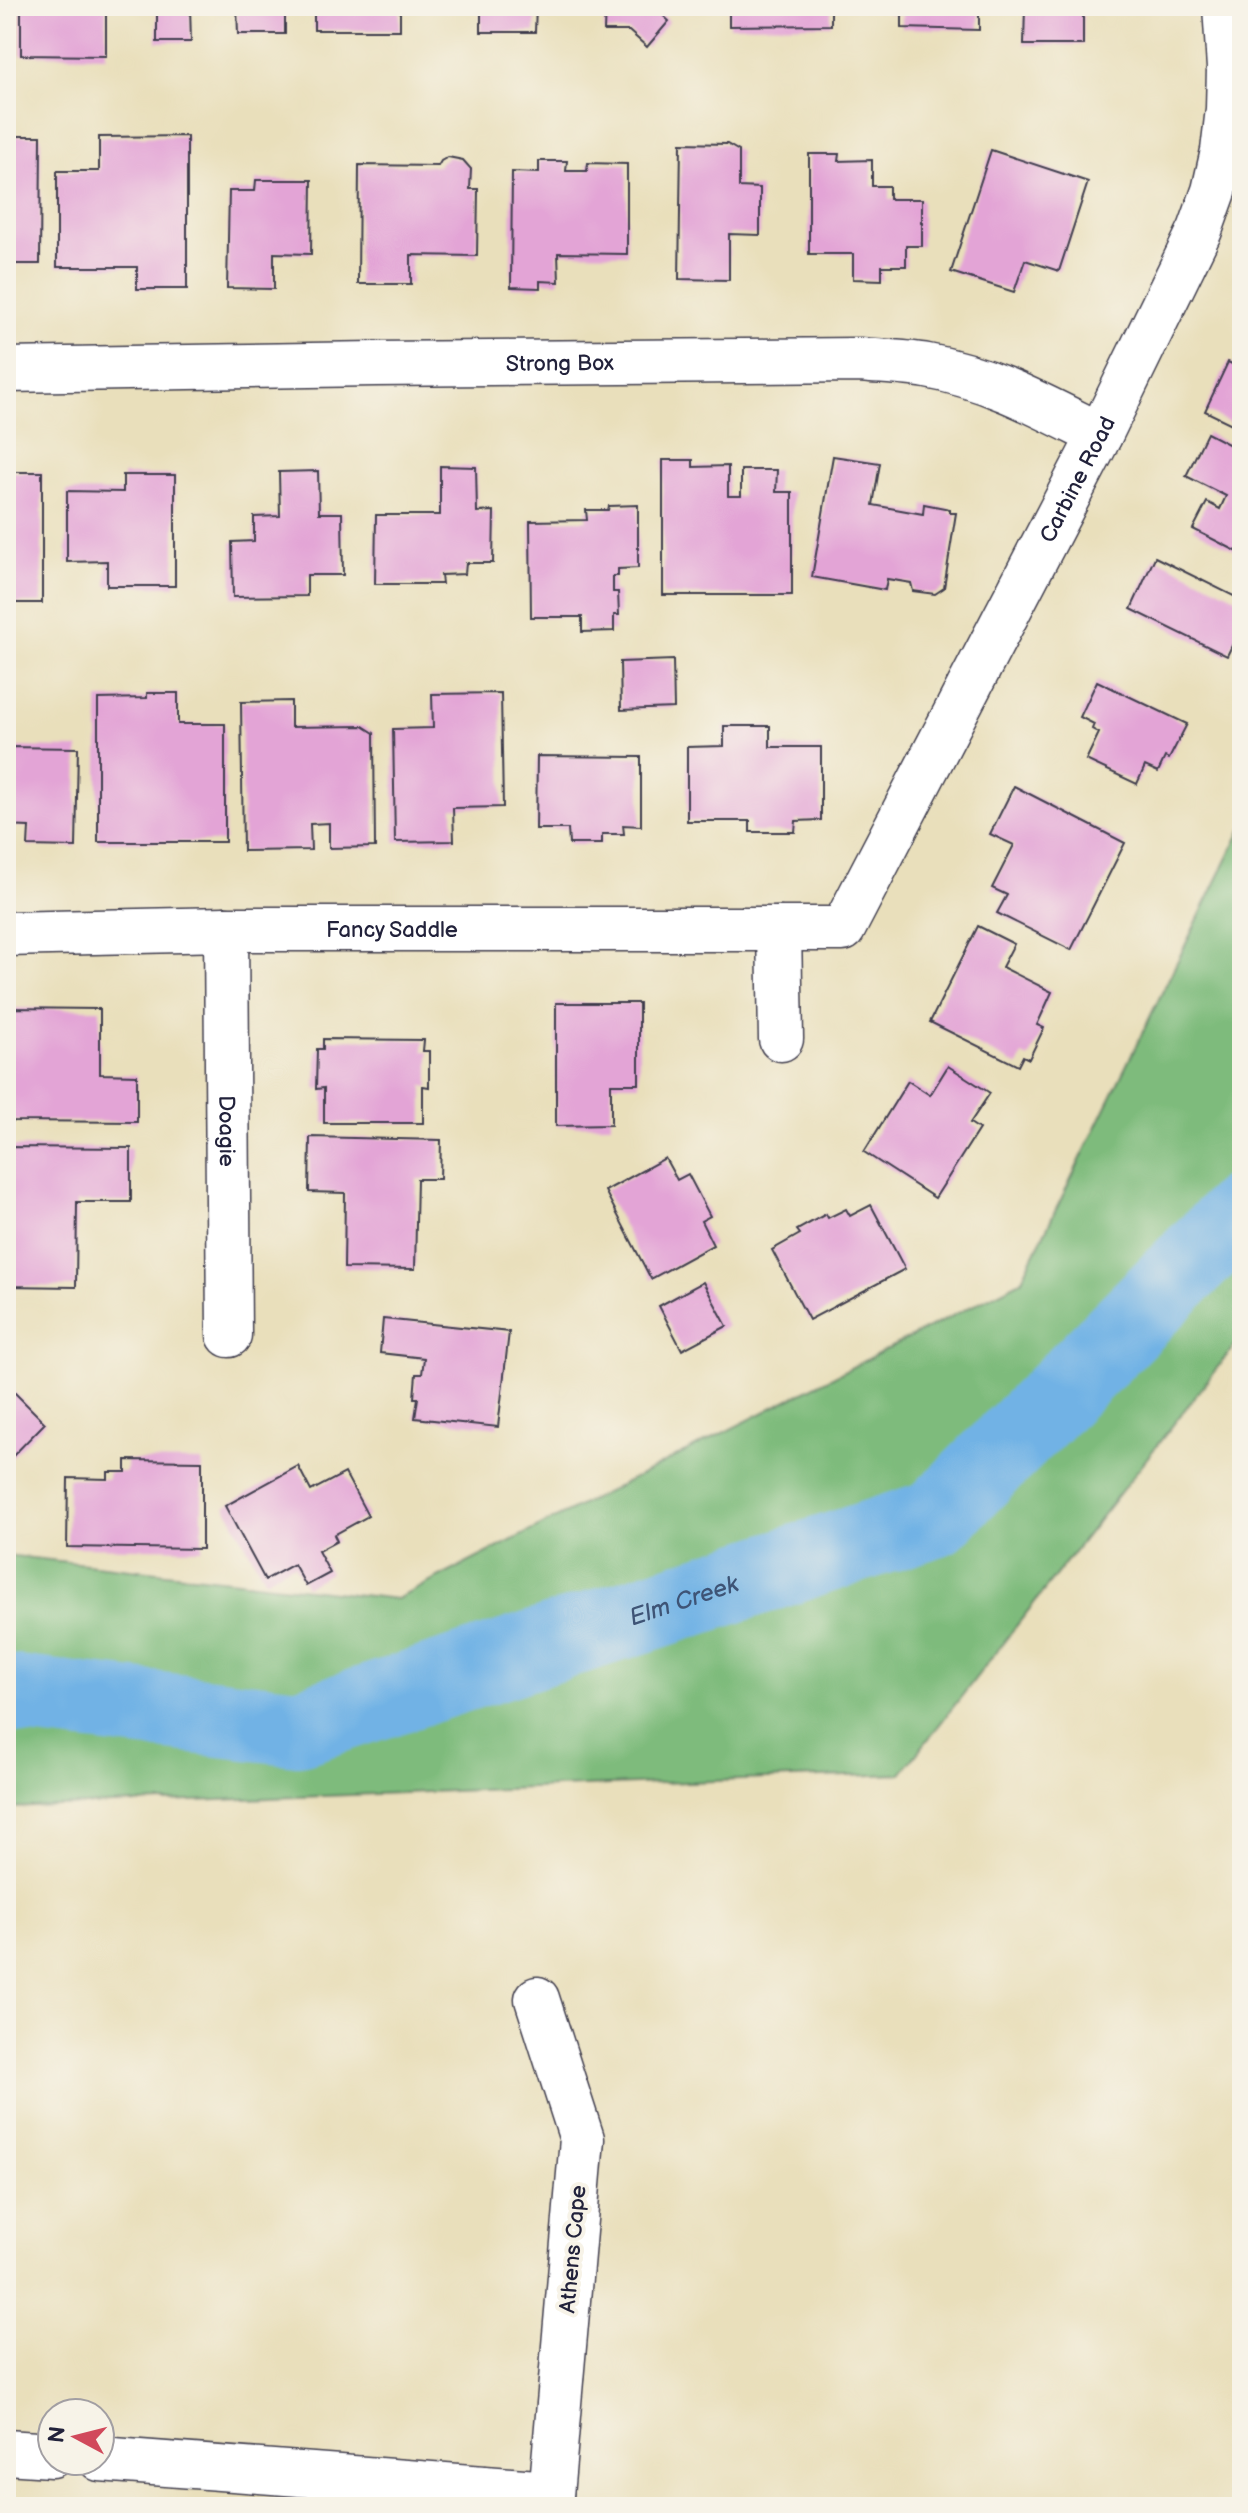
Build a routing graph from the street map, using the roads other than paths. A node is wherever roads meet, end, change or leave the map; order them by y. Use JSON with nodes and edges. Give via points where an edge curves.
{"nodes":[{"id":1,"x":1225,"y":6,"type":"edge"},
{"id":2,"x":6,"y":370,"type":"edge"},
{"id":3,"x":1100,"y":435,"type":"junction"},
{"id":4,"x":226,"y":929,"type":"junction"},
{"id":5,"x":779,"y":929,"type":"junction"},
{"id":6,"x":843,"y":929,"type":"joint"},
{"id":7,"x":6,"y":934,"type":"edge"},
{"id":8,"x":781,"y":1039,"type":"dead end"},
{"id":9,"x":229,"y":1335,"type":"dead end"},
{"id":10,"x":537,"y":1999,"type":"dead end"},
{"id":11,"x":6,"y":2452,"type":"edge"},
{"id":12,"x":36,"y":2454,"type":"edge"},
{"id":13,"x":116,"y":2460,"type":"edge"},
{"id":14,"x":551,"y":2500,"type":"edge"}],
"edges":[{"from":1,"to":3,"type":"street","name":"Carbine Road","via":[[1228,109],[1214,191]]},
{"from":2,"to":3,"type":"street","name":"Strong Box","via":[[859,360],[966,375],[1005,388]]},
{"from":3,"to":6,"type":"street","name":"Carbine Road"},
{"from":4,"to":5,"type":"street","name":"Fancy Saddle"},
{"from":4,"to":7,"type":"street","name":"Fancy Saddle"},
{"from":4,"to":9,"type":"street","name":"Doagie"},
{"from":5,"to":6,"type":"street","name":"Fancy Saddle"},
{"from":5,"to":8,"type":"street"},
{"from":10,"to":14,"type":"street","name":"Athens Cape","via":[[582,2139]]},
{"from":11,"to":12,"type":"street"},
{"from":13,"to":14,"type":"street"}]}
